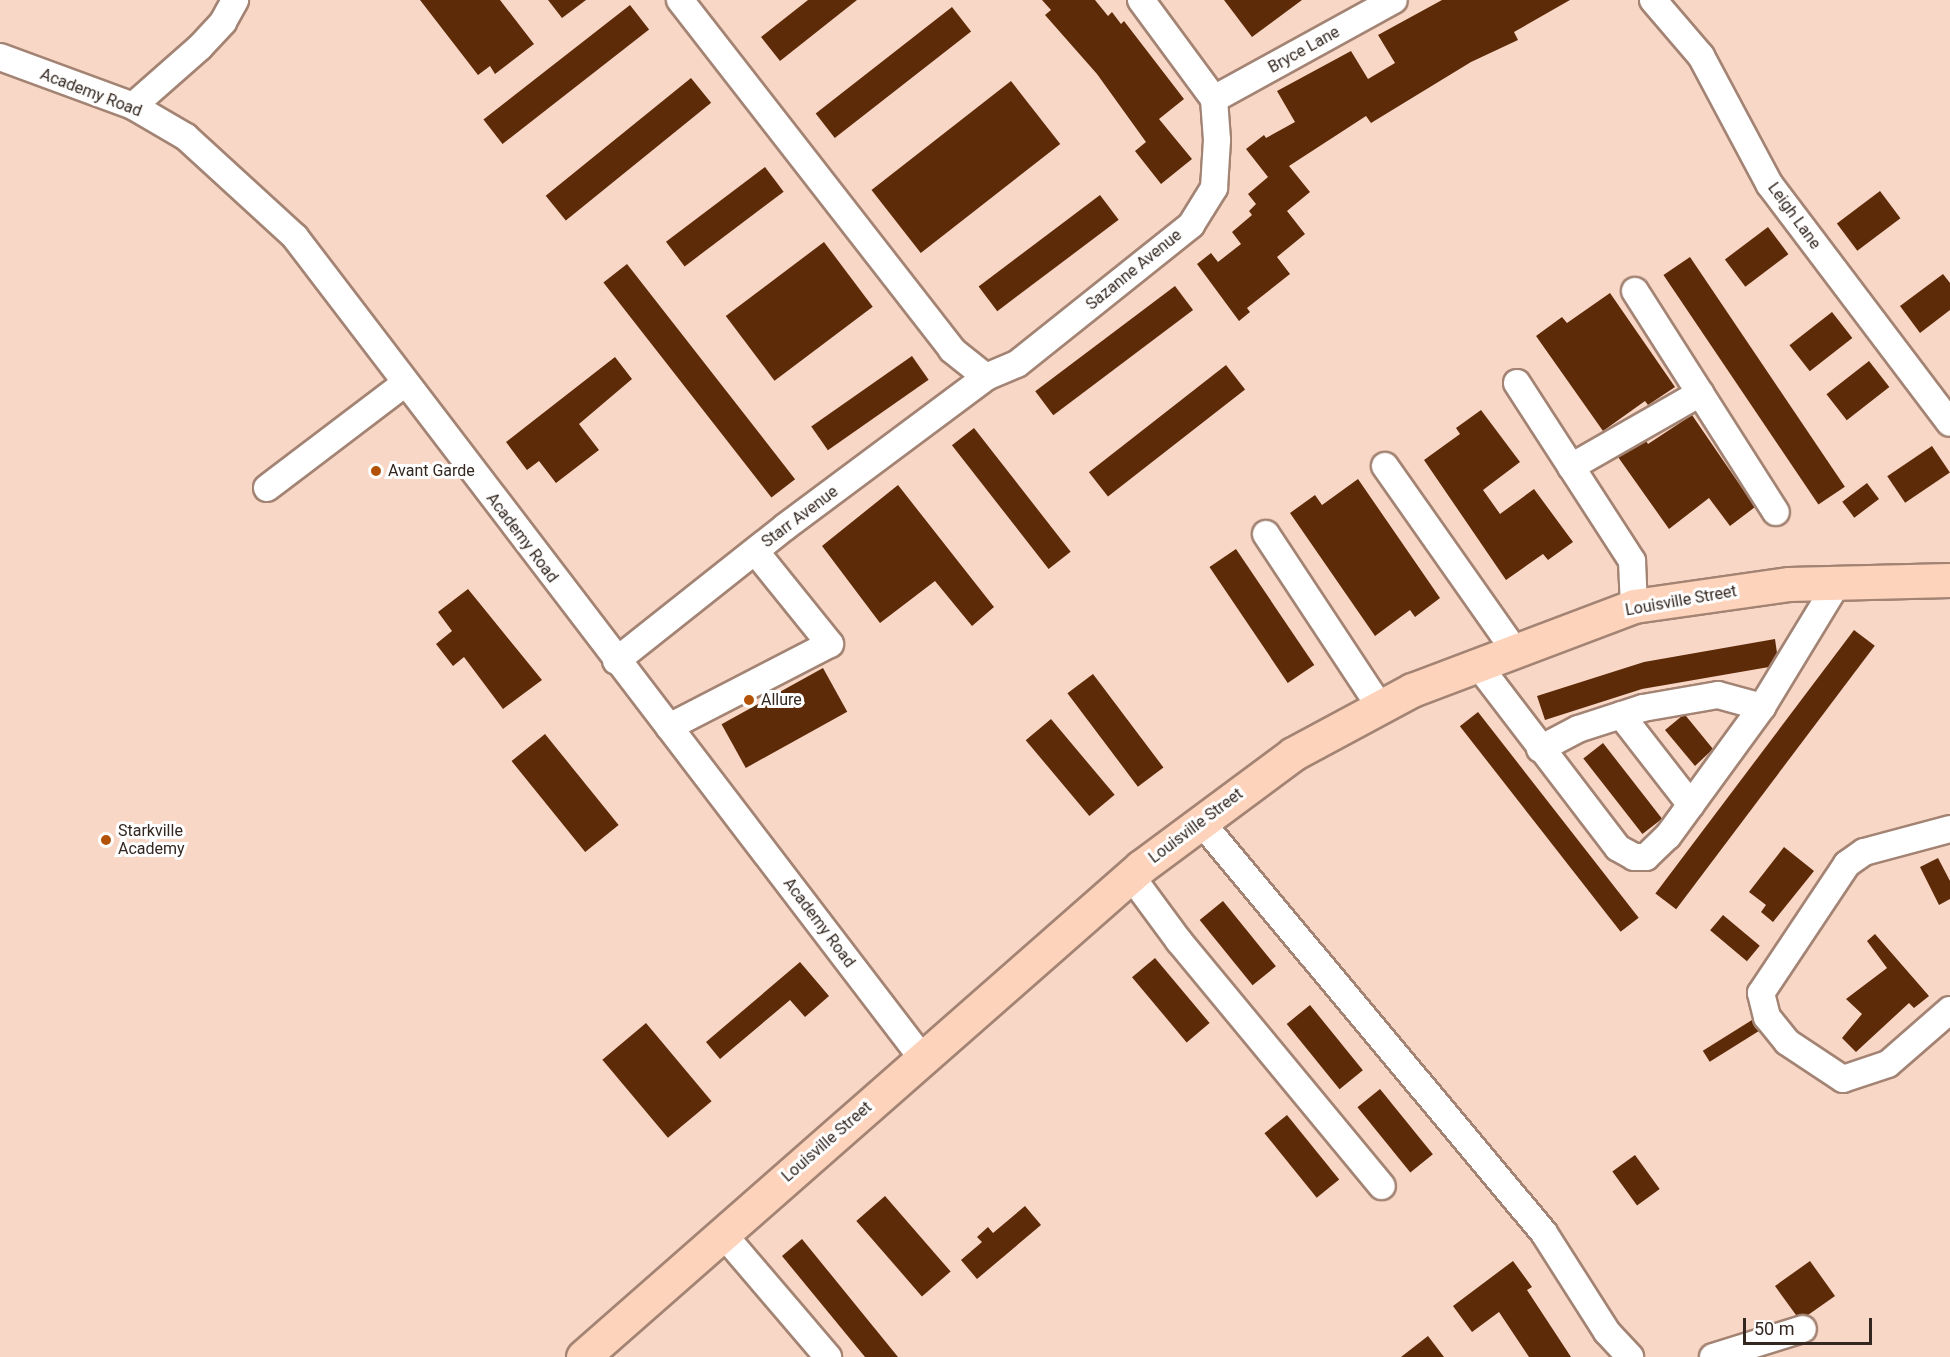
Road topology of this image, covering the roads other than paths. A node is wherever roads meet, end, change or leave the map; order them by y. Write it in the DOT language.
graph roads {
  1 [pos="235,0"];
  2 [pos="680,0"];
  3 [pos="1141,0"];
  4 [pos="1394,0"];
  5 [pos="1653,0"];
  6 [pos="0,57"];
  7 [pos="1214,99"];
  8 [pos="133,106"];
  9 [pos="1635,291"];
  10 [pos="986,377"];
  11 [pos="1517,383"];
  12 [pos="404,384"];
  13 [pos="1700,393"];
  14 [pos="1950,423"];
  15 [pos="1385,466"];
  16 [pos="1571,467"];
  17 [pos="267,488"];
  18 [pos="1776,512"];
  19 [pos="1266,534"];
  20 [pos="755,551"];
  21 [pos="1950,580"];
  22 [pos="1838,582"];
  23 [pos="1634,606"];
  24 [pos="1515,651"];
  25 [pos="616,661"];
  26 [pos="1478,665"];
  27 [pos="1380,707"];
  28 [pos="1762,707"];
  29 [pos="1621,715"];
  30 [pos="669,728"];
  31 [pos="1540,749"];
  32 [pos="1691,805"];
  33 [pos="1201,822"];
  34 [pos="1950,829"];
  35 [pos="1131,876"];
  36 [pos="1950,1010"];
  37 [pos="922,1058"];
  38 [pos="1382,1186"];
  39 [pos="723,1234"];
  40 [pos="1803,1329"];
  41 [pos="583,1357"];
  42 [pos="828,1357"];
  43 [pos="1629,1357"];
  44 [pos="1713,1357"];
  1 -- 8 [label="street"];
  2 -- 10 [label="street"];
  3 -- 7 [label="street"];
  4 -- 7 [label="street, Bryce Lane"];
  5 -- 14 [label="street, Leigh Lane"];
  6 -- 8 [label="street, Academy Road"];
  7 -- 10 [label="street, Sazanne Avenue"];
  8 -- 12 [label="street, Academy Road"];
  9 -- 13 [label="street"];
  10 -- 20 [label="street, Starr Avenue"];
  11 -- 16 [label="street"];
  12 -- 17 [label="street"];
  12 -- 25 [label="street, Academy Road"];
  13 -- 16 [label="street"];
  13 -- 18 [label="street"];
  15 -- 24 [label="street"];
  16 -- 23 [label="street"];
  19 -- 27 [label="street"];
  20 -- 25 [label="street, Starr Avenue"];
  20 -- 30 [label="street"];
  21 -- 22 [label="main road, Louisville Street"];
  22 -- 23 [label="main road, Louisville Street"];
  22 -- 28 [label="street"];
  23 -- 24 [label="main road, Louisville Street"];
  24 -- 26 [label="main road, Louisville Street"];
  25 -- 30 [label="street, Academy Road"];
  26 -- 27 [label="main road, Louisville Street"];
  26 -- 31 [label="street"];
  27 -- 33 [label="main road, Louisville Street"];
  28 -- 29 [label="street"];
  28 -- 32 [label="street"];
  29 -- 31 [label="street"];
  29 -- 32 [label="street"];
  30 -- 37 [label="street, Academy Road"];
  31 -- 32 [label="street"];
  33 -- 35 [label="main road, Louisville Street"];
  33 -- 43 [label="street"];
  34 -- 36 [label="street"];
  35 -- 37 [label="main road, Louisville Street"];
  35 -- 38 [label="street"];
  37 -- 39 [label="main road, Louisville Street"];
  39 -- 41 [label="main road, Louisville Street"];
  39 -- 42 [label="street"];
  40 -- 44 [label="street"];
}
